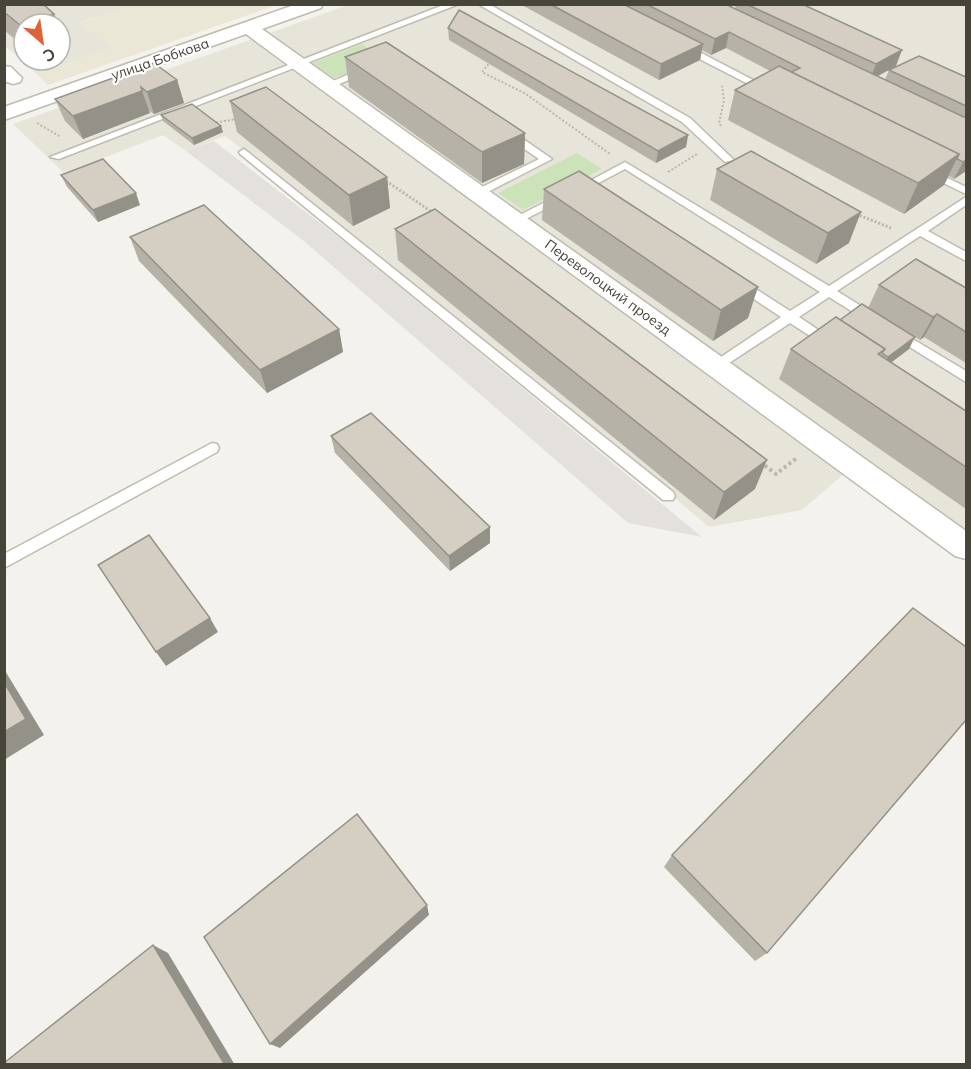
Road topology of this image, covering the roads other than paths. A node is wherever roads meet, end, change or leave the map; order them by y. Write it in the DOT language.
graph roads {
  1 [pos="315,4"];
  2 [pos="455,4"];
  3 [pos="483,4"];
  4 [pos="249,28"];
  5 [pos="363,40"];
  6 [pos="672,42"];
  7 [pos="373,46"];
  8 [pos="299,64"];
  9 [pos="372,68"];
  10 [pos="329,84"];
  11 [pos="777,95"];
  12 [pos="4,114"];
  13 [pos="499,128"];
  14 [pos="244,152"];
  15 [pos="55,157"];
  16 [pos="729,160"];
  17 [pos="924,170"];
  18 [pos="966,191"];
  19 [pos="478,193"];
  20 [pos="966,200"];
  21 [pos="516,220"];
  22 [pos="915,234"];
  23 [pos="966,257"];
  24 [pos="723,273"];
  25 [pos="829,291"];
  26 [pos="790,317"];
  27 [pos="839,350"];
  28 [pos="717,366"];
  29 [pos="966,376"];
  30 [pos="212,447"];
  31 [pos="668,496"];
  32 [pos="966,547"];
  33 [pos="4,562"];
  1 -- 4 [label="street, улица Бобкова"];
  2 -- 5 [label="lane"];
  3 -- 16 [label="lane"];
  4 -- 8 [label="street, Переволоцкий проезд"];
  4 -- 12 [label="street, улица Бобкова"];
  5 -- 7 [label="lane"];
  5 -- 8 [label="lane"];
  6 -- 11 [label="lane"];
  8 -- 10 [label="street, Переволоцкий проезд"];
  8 -- 15 [label="lane"];
  9 -- 10 [label="lane"];
  10 -- 19 [label="street, Переволоцкий проезд"];
  13 -- 19 [label="lane"];
  14 -- 31 [label="lane"];
  17 -- 18 [label="lane"];
  19 -- 21 [label="street, Переволоцкий проезд"];
  20 -- 22 [label="lane"];
  21 -- 25 [label="lane"];
  21 -- 28 [label="street, Переволоцкий проезд"];
  22 -- 23 [label="lane"];
  22 -- 25 [label="lane"];
  24 -- 26 [label="lane"];
  25 -- 26 [label="lane"];
  25 -- 29 [label="lane"];
  26 -- 27 [label="lane"];
  26 -- 28 [label="lane"];
  28 -- 32 [label="street, Переволоцкий проезд"];
  30 -- 33 [label="lane"];
}
